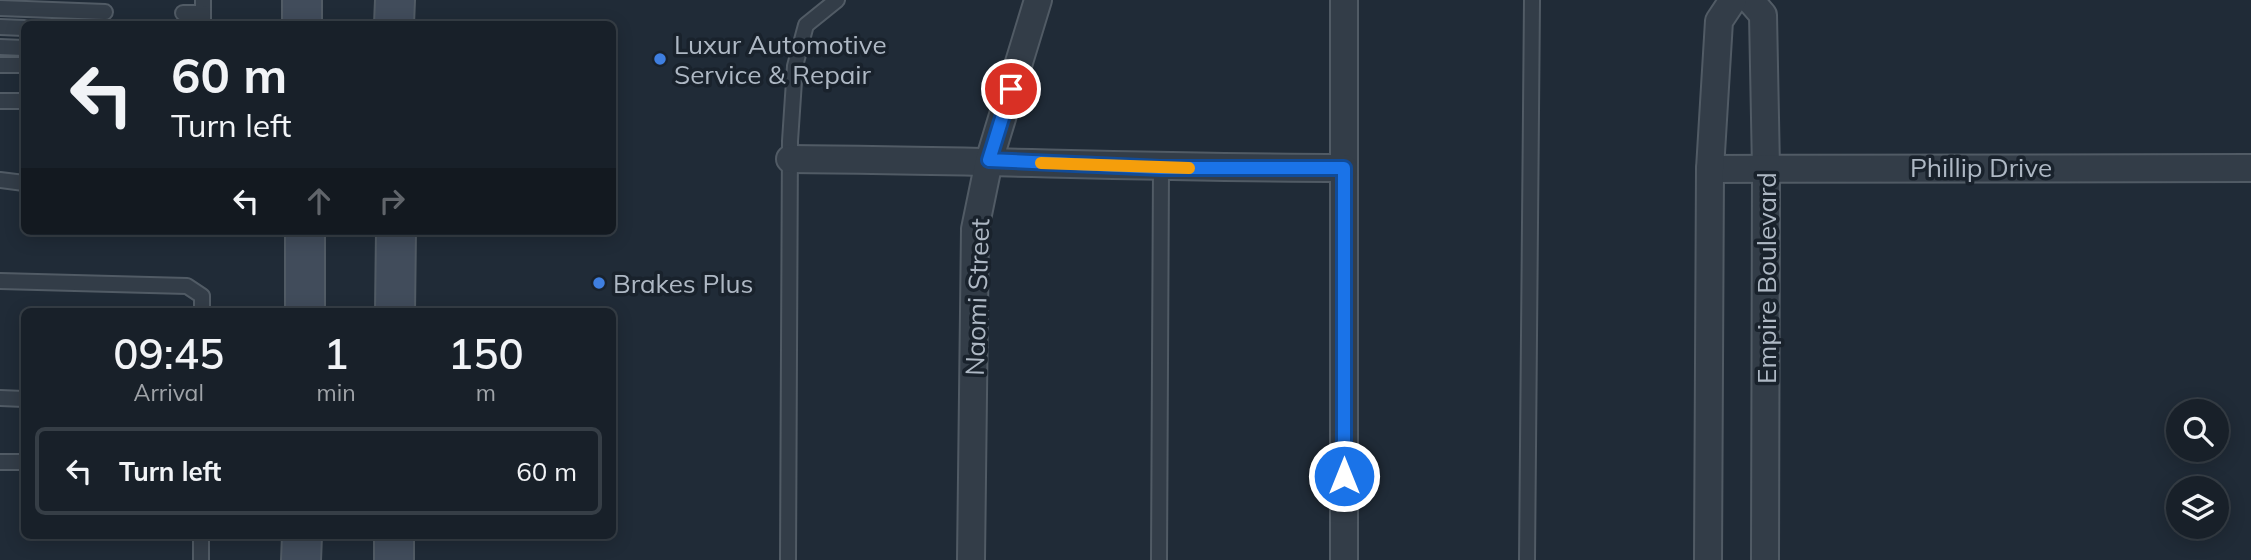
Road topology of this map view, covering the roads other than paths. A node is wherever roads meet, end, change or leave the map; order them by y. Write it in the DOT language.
graph roads {
  1 [pos="47,0"];
  2 [pos="302,0"];
  3 [pos="395,0"];
  4 [pos="837,0"];
  5 [pos="1038,0"];
  6 [pos="1344,0"];
  7 [pos="1532,0"];
  8 [pos="1733,0"];
  9 [pos="1750,0"];
  10 [pos="0,8"];
  11 [pos="25,9"];
  12 [pos="105,12"];
  13 [pos="203,12"];
  14 [pos="183,13"];
  15 [pos="302,21"];
  16 [pos="394,21"];
  17 [pos="0,27"];
  18 [pos="21,28"];
  19 [pos="0,47"];
  20 [pos="21,48"];
  21 [pos="0,65"];
  22 [pos="21,65"];
  23 [pos="0,101"];
  24 [pos="21,101"];
  25 [pos="790,159"];
  26 [pos="989,160"];
  27 [pos="1161,168"];
  28 [pos="1344,168"];
  29 [pos="2251,168"];
  30 [pos="1710,169"];
  31 [pos="1766,169"];
  32 [pos="0,180"];
  33 [pos="21,183"];
  34 [pos="304,235"];
  35 [pos="396,235"];
  36 [pos="0,281"];
  37 [pos="202,308"];
  38 [pos="306,308"];
  39 [pos="395,308"];
  40 [pos="0,398"];
  41 [pos="21,399"];
  42 [pos="0,462"];
  43 [pos="21,462"];
  44 [pos="201,539"];
  45 [pos="302,539"];
  46 [pos="394,539"];
  47 [pos="201,560"];
  48 [pos="301,560"];
  49 [pos="394,560"];
  50 [pos="788,560"];
  51 [pos="971,560"];
  52 [pos="1158,560"];
  53 [pos="1344,560"];
  54 [pos="1527,560"];
  55 [pos="1708,560"];
  56 [pos="1765,560"];
  1 -- 11 [label="lane"];
  2 -- 15 [label="main road"];
  3 -- 16 [label="main road"];
  4 -- 25 [label="lane"];
  5 -- 26 [label="street, Naomi Street"];
  6 -- 28 [label="street"];
  7 -- 54 [label="lane"];
  8 -- 30 [label="street"];
  9 -- 31 [label="street, Empire Boulevard"];
  10 -- 11 [label="lane"];
  11 -- 12 [label="lane"];
  13 -- 14 [label="lane"];
  17 -- 18 [label="lane"];
  19 -- 20 [label="lane"];
  21 -- 22 [label="lane"];
  23 -- 24 [label="lane"];
  25 -- 26 [label="street"];
  25 -- 50 [label="lane"];
  26 -- 27 [label="street"];
  26 -- 51 [label="street, Naomi Street"];
  27 -- 28 [label="street"];
  27 -- 52 [label="lane"];
  28 -- 53 [label="street"];
  29 -- 31 [label="street, Phillip Drive"];
  30 -- 31 [label="street, Phillip Drive"];
  30 -- 55 [label="street"];
  31 -- 56 [label="street, Empire Boulevard"];
  32 -- 33 [label="lane"];
  34 -- 38 [label="main road"];
  35 -- 39 [label="main road"];
  36 -- 37 [label="lane"];
  40 -- 41 [label="lane"];
  42 -- 43 [label="lane"];
  44 -- 47 [label="lane"];
  45 -- 48 [label="main road"];
  46 -- 49 [label="main road"];
}
